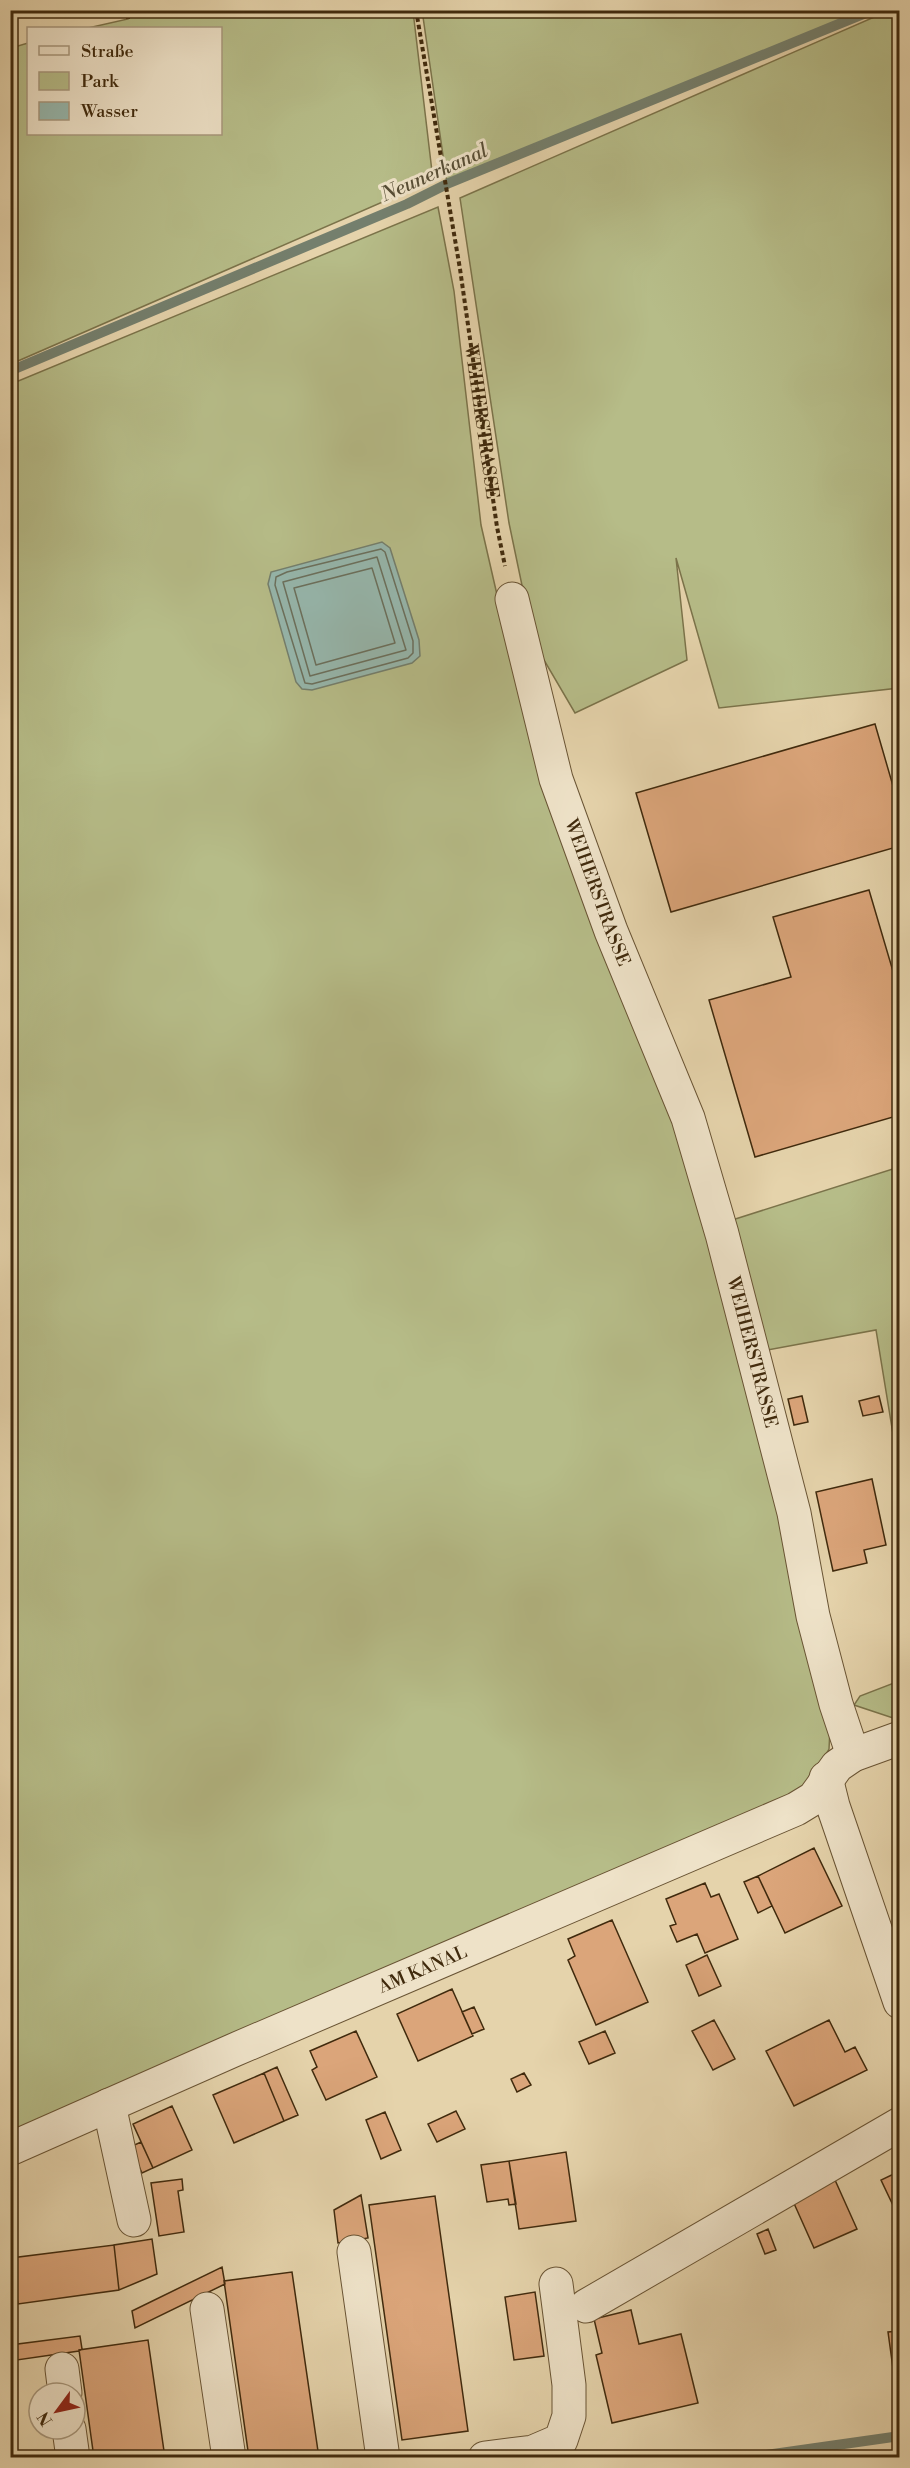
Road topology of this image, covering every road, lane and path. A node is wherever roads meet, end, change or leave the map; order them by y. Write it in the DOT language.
graph roads {
  1 [pos="128,10"];
  2 [pos="416,10"];
  3 [pos="128,19"];
  4 [pos="512,599"];
  5 [pos="900,1738"];
  6 [pos="838,1766"];
  7 [pos="894,1970"];
  8 [pos="900,2002"];
  9 [pos="109,2105"];
  10 [pos="900,2124"];
  11 [pos="10,2149"];
  12 [pos="134,2220"];
  13 [pos="354,2252"];
  14 [pos="556,2284"];
  15 [pos="586,2306"];
  16 [pos="207,2309"];
  17 [pos="71,2441"];
  18 [pos="73,2457"];
  19 [pos="229,2457"];
  20 [pos="383,2457"];
  21 [pos="485,2457"];
  1 -- 3 [label="path"];
  2 -- 4 [label="path, WEIHERSTRASSE"];
  4 -- 6 [label="street, WEIHERSTRASSE"];
  5 -- 6 [label="street"];
  6 -- 7 [label="street"];
  6 -- 9 [label="street, AM KANAL"];
  7 -- 8 [label="street"];
  9 -- 11 [label="street, AM KANAL"];
  9 -- 12 [label="street"];
  10 -- 15 [label="street"];
  13 -- 20 [label="street"];
  14 -- 21 [label="street"];
  16 -- 19 [label="street"];
  17 -- 18 [label="street"];
}
